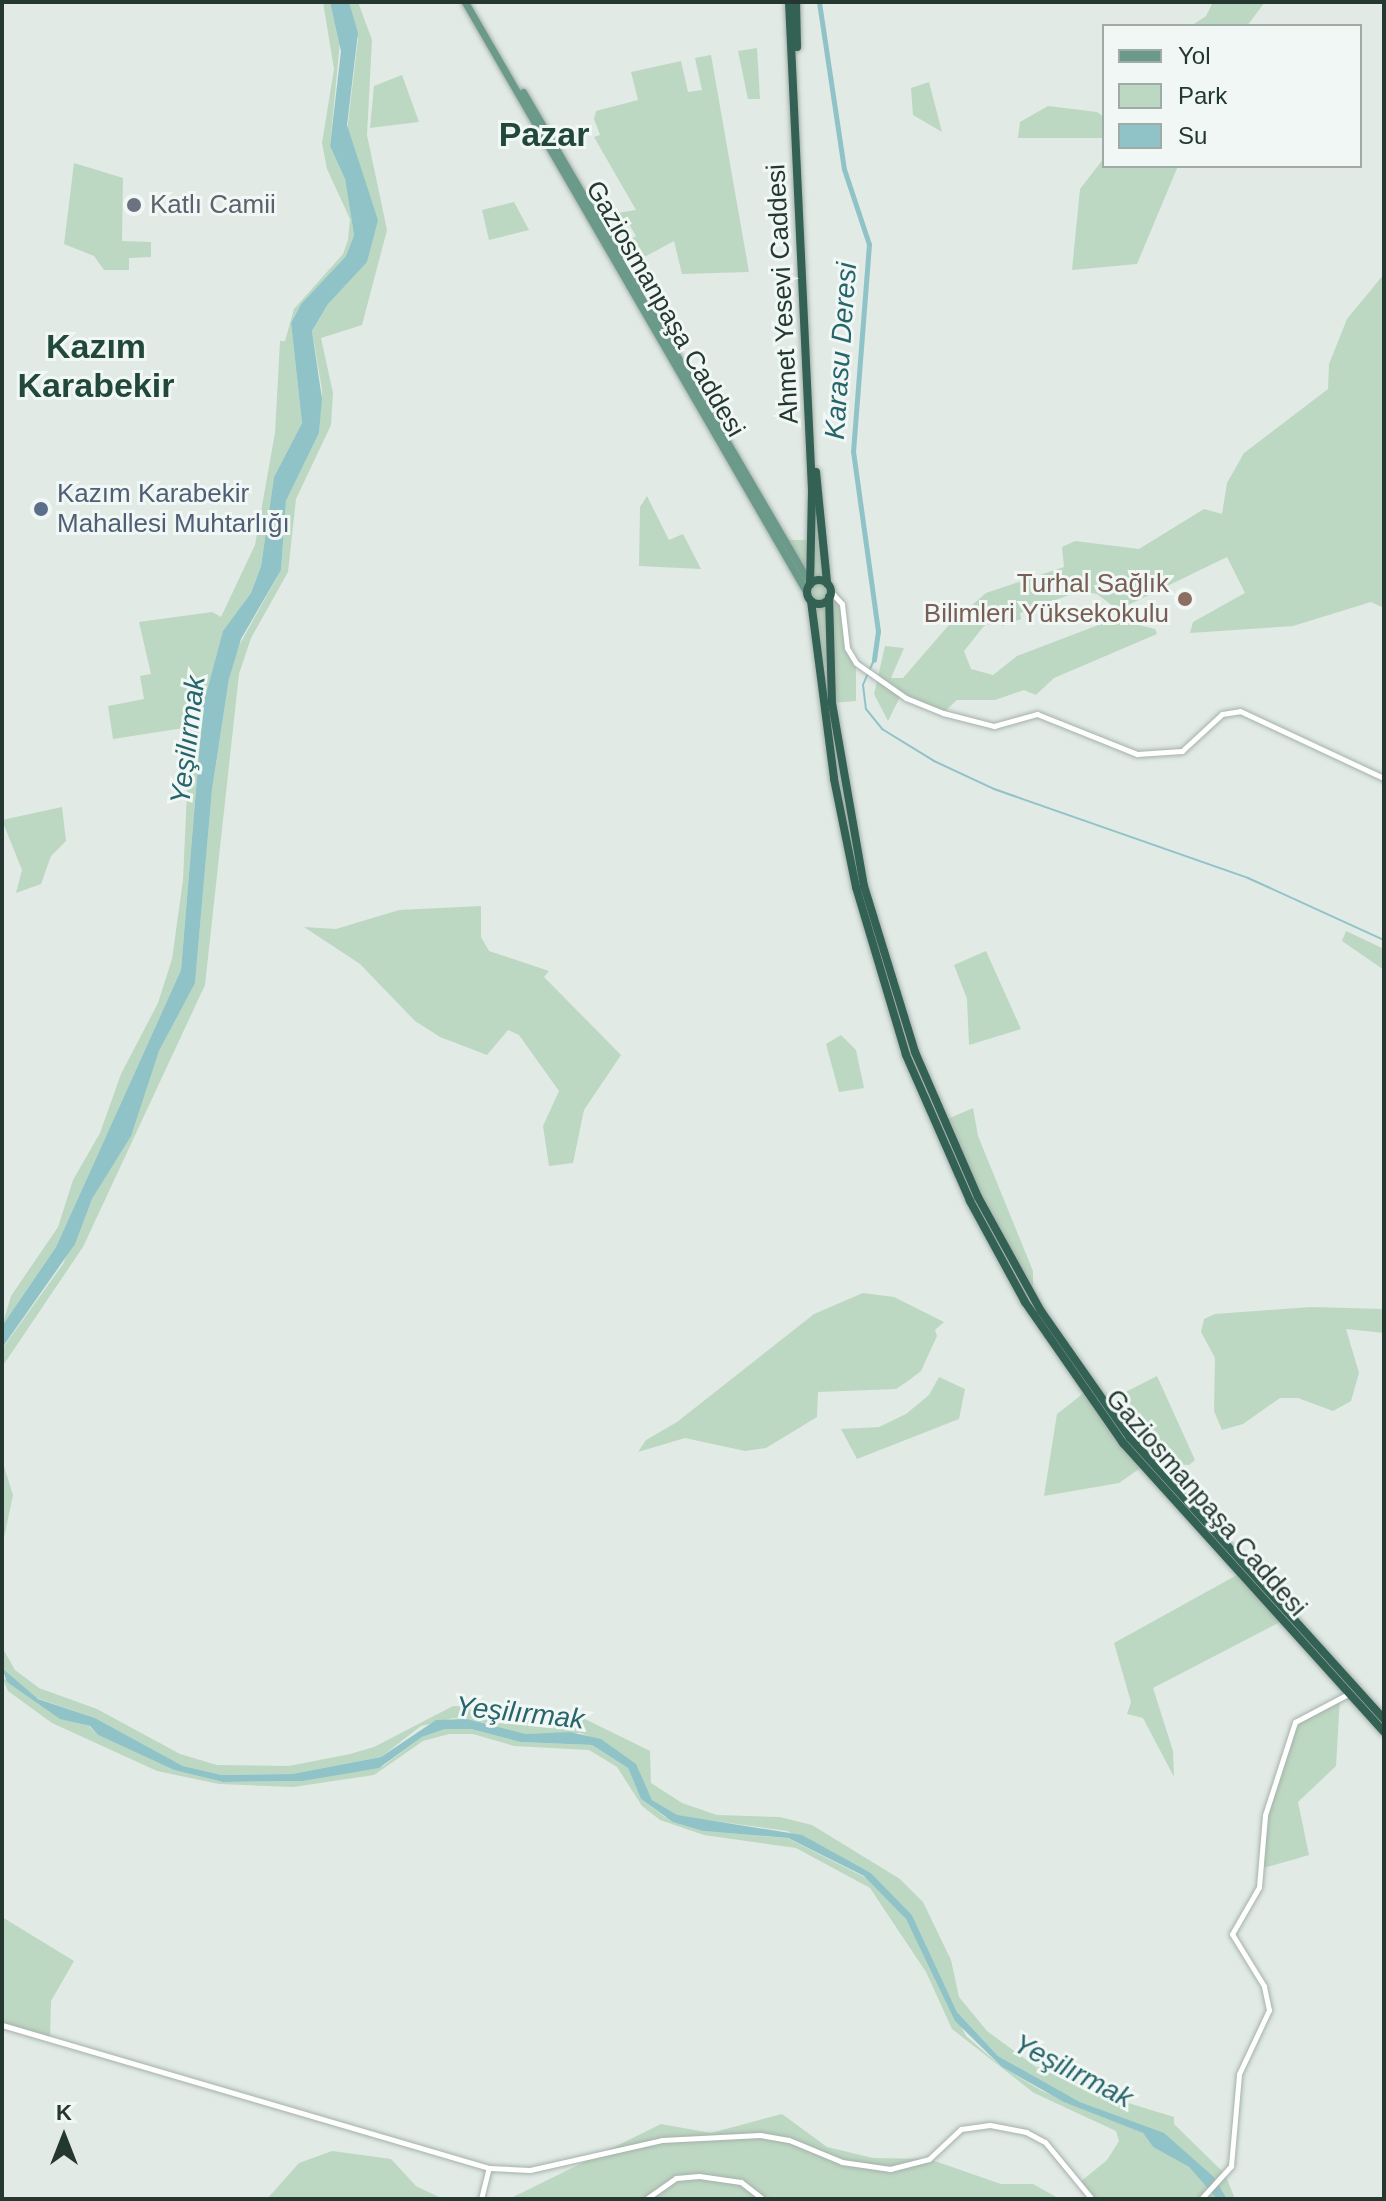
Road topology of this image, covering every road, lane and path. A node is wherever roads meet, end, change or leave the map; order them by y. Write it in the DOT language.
graph roads {
  1 [pos="468,2"];
  2 [pos="789,2"];
  3 [pos="796,2"];
  4 [pos="829,591"];
  5 [pos="810,592"];
  6 [pos="1384,778"];
  7 [pos="1348,1694"];
  8 [pos="1384,1719"];
  9 [pos="1384,1732"];
  10 [pos="2,2025"];
  11 [pos="489,2168"];
  12 [pos="481,2199"];
  13 [pos="646,2199"];
  14 [pos="763,2199"];
  15 [pos="1092,2199"];
  16 [pos="1201,2199"];
  1 -- 5 [label="main road, Gaziosmanpaşa Caddesi"];
  2 -- 5 [label="highway, Ahmet Yesevi Caddesi"];
  3 -- 4 [label="highway, Ahmet Yesevi Caddesi"];
  4 -- 5 [label="highway"];
  4 -- 5 [label="highway"];
  4 -- 6 [label="street"];
  4 -- 8 [label="highway, Gaziosmanpaşa Caddesi"];
  5 -- 7 [label="highway, Gaziosmanpaşa Caddesi"];
  7 -- 9 [label="highway, Gaziosmanpaşa Caddesi"];
  7 -- 16 [label="street"];
  10 -- 11 [label="street"];
  11 -- 12 [label="street"];
  11 -- 15 [label="street"];
  13 -- 14 [label="street"];
}
